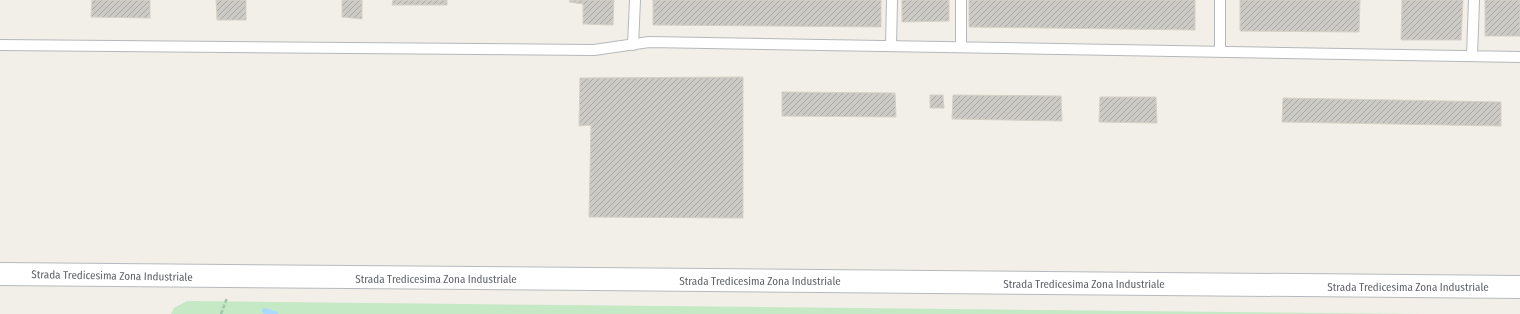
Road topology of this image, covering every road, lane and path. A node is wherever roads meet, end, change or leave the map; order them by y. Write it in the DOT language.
graph roads {
  1 [pos="634,0"];
  2 [pos="892,0"];
  3 [pos="961,0"];
  4 [pos="1220,0"];
  5 [pos="1474,0"];
  6 [pos="0,45"];
  7 [pos="633,45"];
  8 [pos="891,46"];
  9 [pos="961,47"];
  10 [pos="1220,52"];
  11 [pos="1472,56"];
  12 [pos="1520,56"];
  13 [pos="0,274"];
  14 [pos="1520,287"];
  1 -- 7 [label="lane"];
  2 -- 8 [label="lane"];
  3 -- 9 [label="lane"];
  4 -- 10 [label="lane"];
  5 -- 11 [label="lane"];
  6 -- 7 [label="lane"];
  7 -- 8 [label="lane"];
  8 -- 9 [label="lane"];
  9 -- 10 [label="lane"];
  10 -- 11 [label="lane"];
  11 -- 12 [label="lane"];
  13 -- 14 [label="street, Strada Tredicesima Zona Industriale"];
}
